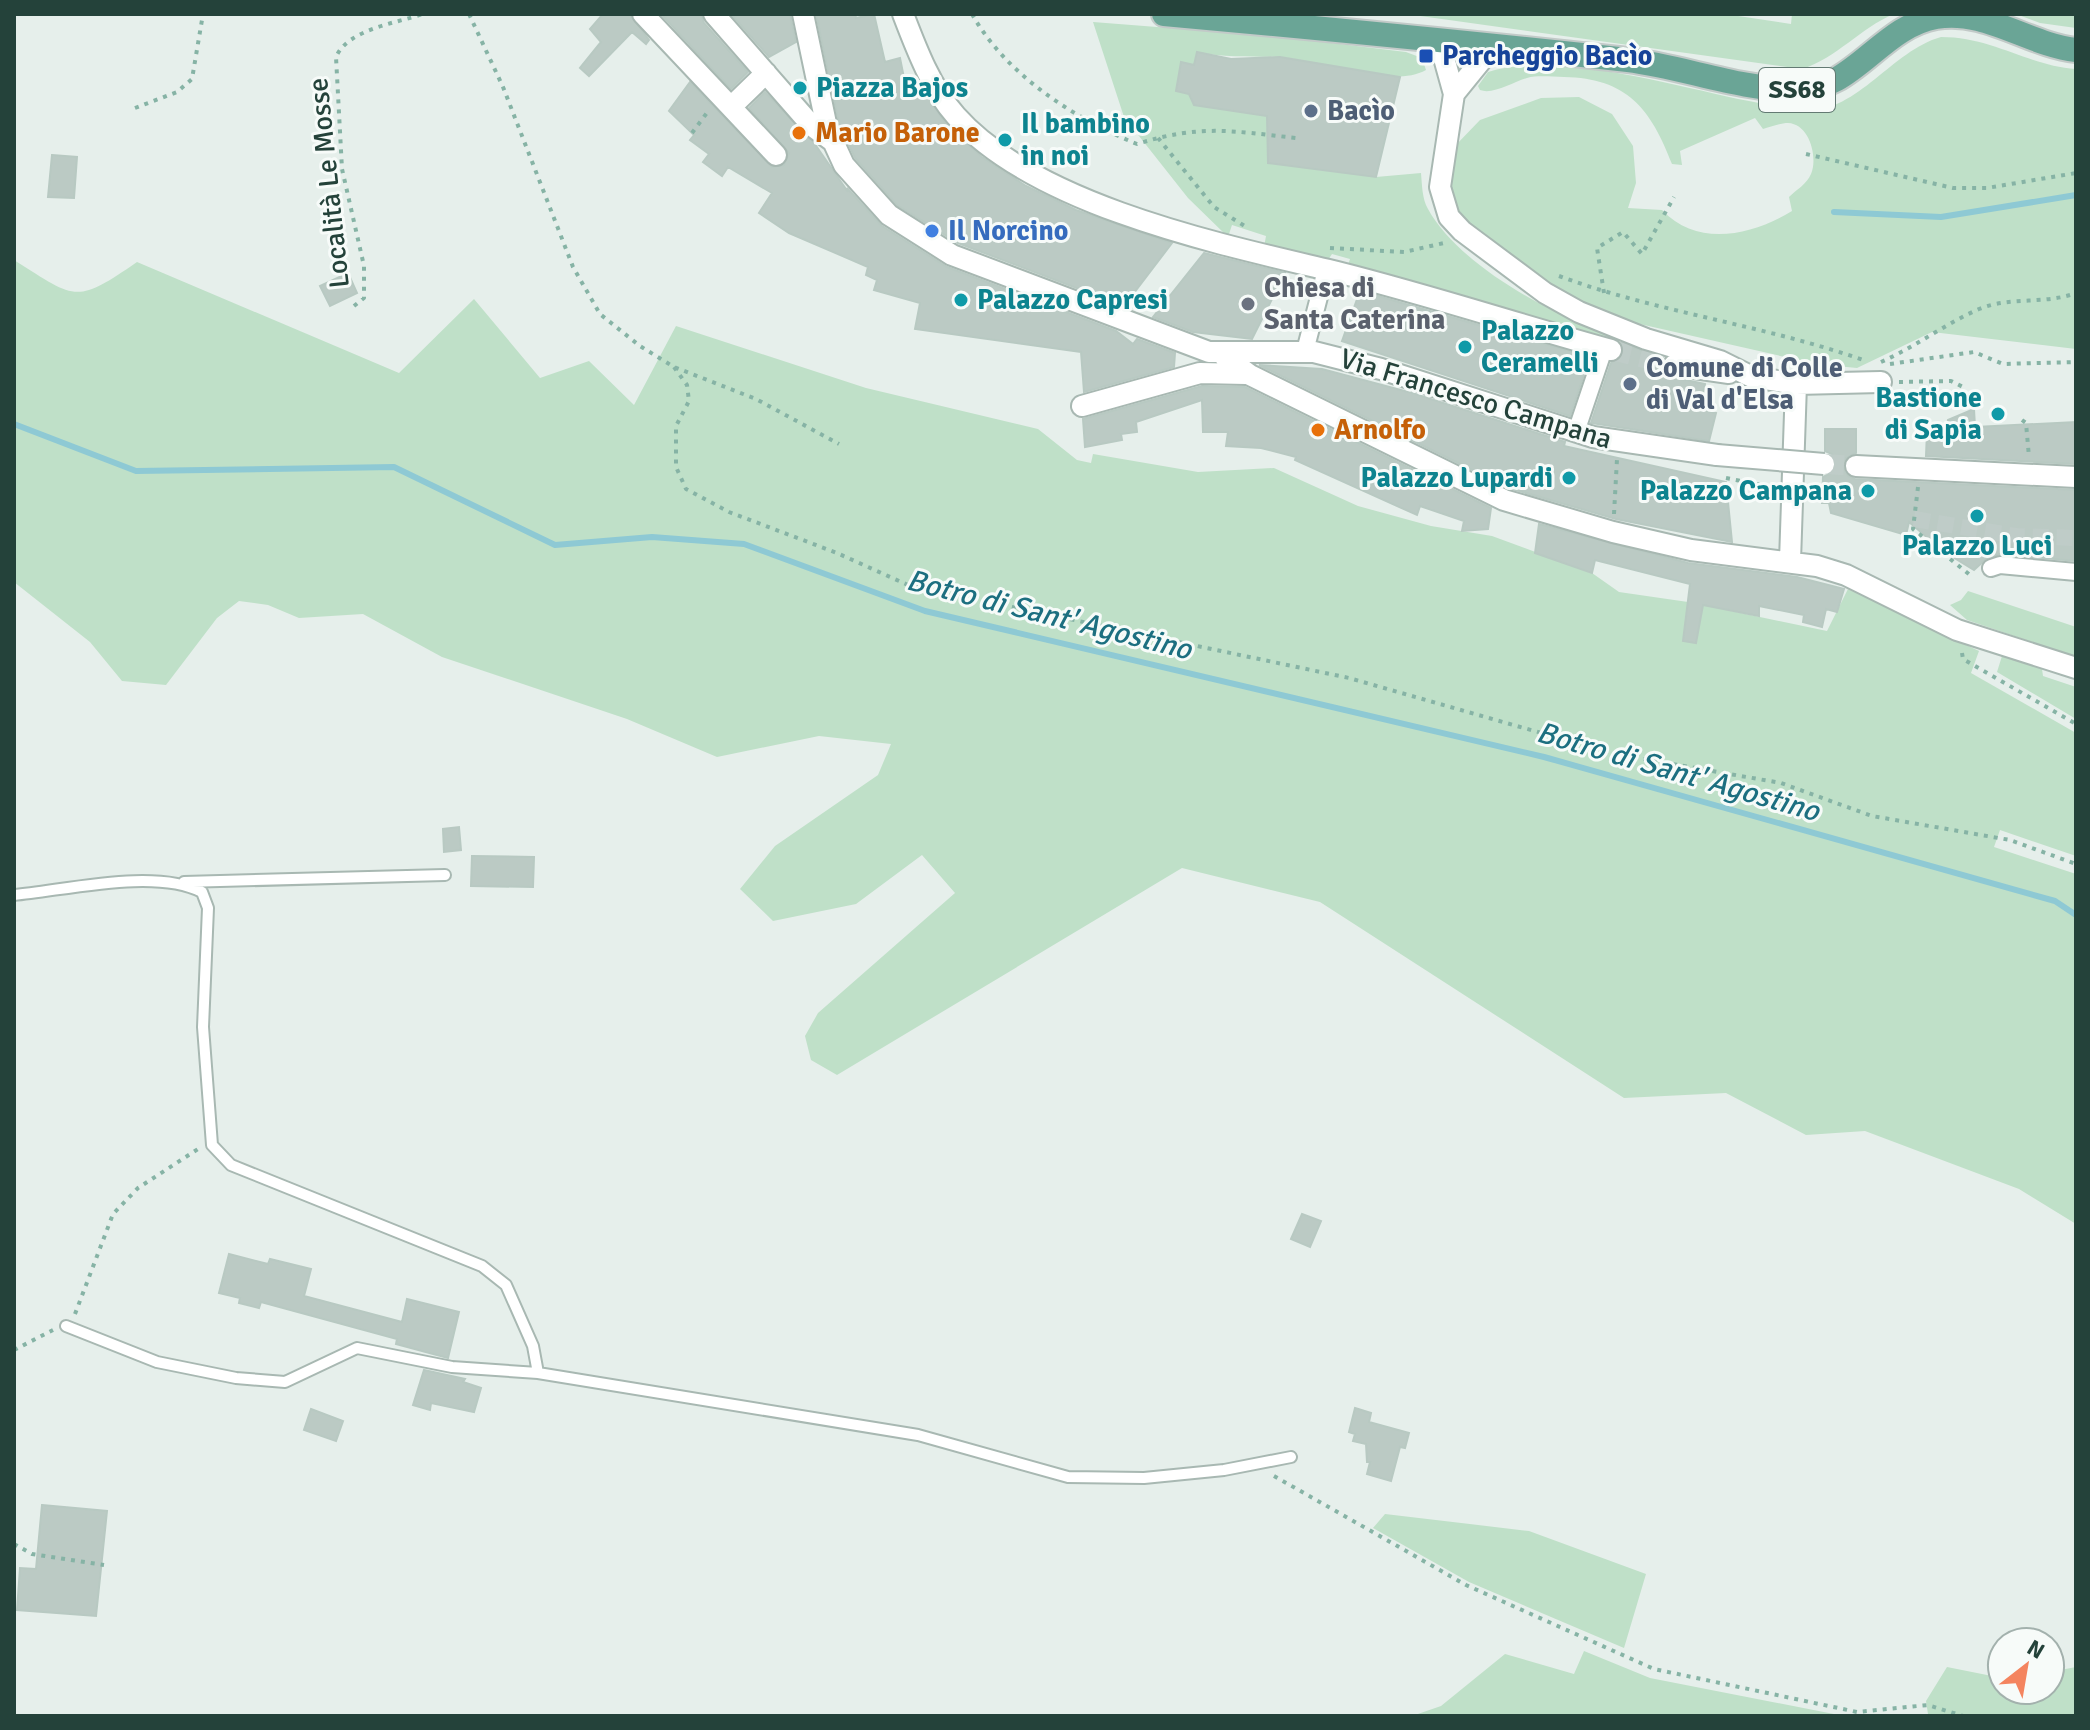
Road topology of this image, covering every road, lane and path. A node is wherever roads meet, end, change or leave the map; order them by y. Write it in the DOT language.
graph roads {
  1 [pos="203,14"];
  2 [pos="423,14"];
  3 [pos="469,14"];
  4 [pos="643,14"];
  5 [pos="714,14"];
  6 [pos="803,14"];
  7 [pos="903,14"];
  8 [pos="972,14"];
  9 [pos="1164,14"];
  10 [pos="1439,40"];
  11 [pos="1493,46"];
  12 [pos="2076,50"];
  13 [pos="766,73"];
  14 [pos="1454,94"];
  15 [pos="726,101"];
  16 [pos="135,108"];
  17 [pos="692,133"];
  18 [pos="1158,138"];
  19 [pos="1296,138"];
  20 [pos="831,140"];
  21 [pos="1806,154"];
  22 [pos="776,155"];
  23 [pos="2076,173"];
  24 [pos="1674,197"];
  25 [pos="1462,231"];
  26 [pos="1259,232"];
  27 [pos="1321,247"];
  28 [pos="1326,270"];
  29 [pos="1547,271"];
  30 [pos="1604,293"];
  31 [pos="2076,293"];
  32 [pos="354,306"];
  33 [pos="1608,350"];
  34 [pos="1305,351"];
  35 [pos="1223,355"];
  36 [pos="2076,362"];
  37 [pos="1674,365"];
  38 [pos="674,367"];
  39 [pos="1878,373"];
  40 [pos="1250,375"];
  41 [pos="1752,377"];
  42 [pos="1796,384"];
  43 [pos="1963,387"];
  44 [pos="1082,406"];
  45 [pos="2022,420"];
  46 [pos="1576,432"];
  47 [pos="1618,443"];
  48 [pos="839,444"];
  49 [pos="1714,455"];
  50 [pos="1824,464"];
  51 [pos="1856,466"];
  52 [pos="1920,467"];
  53 [pos="2031,475"];
  54 [pos="2076,477"];
  55 [pos="1775,488"];
  56 [pos="1613,532"];
  57 [pos="1790,561"];
  58 [pos="1991,568"];
  59 [pos="2076,572"];
  60 [pos="1965,653"];
  61 [pos="2076,668"];
  62 [pos="2076,724"];
  63 [pos="2076,864"];
  64 [pos="445,875"];
  65 [pos="182,882"];
  66 [pos="14,895"];
  67 [pos="212,1145"];
  68 [pos="66,1326"];
  69 [pos="14,1350"];
  70 [pos="538,1373"];
  71 [pos="1291,1457"];
  72 [pos="1254,1465"];
  73 [pos="14,1544"];
  74 [pos="104,1565"];
  75 [pos="1963,1716"];
  1 -- 16 [label="path"];
  2 -- 32 [label="path, Località Le Mosse"];
  3 -- 38 [label="path"];
  4 -- 15 [label="street"];
  5 -- 13 [label="street"];
  6 -- 20 [label="street"];
  7 -- 28 [label="street"];
  8 -- 18 [label="path"];
  9 -- 10 [label="main road, SS68"];
  10 -- 11 [label="main road, SS68"];
  10 -- 14 [label="street"];
  11 -- 12 [label="main road, SS68"];
  11 -- 14 [label="street"];
  13 -- 15 [label="street"];
  13 -- 20 [label="street"];
  14 -- 25 [label="street"];
  15 -- 17 [label="path"];
  15 -- 22 [label="street"];
  18 -- 19 [label="path"];
  18 -- 26 [label="path"];
  20 -- 35 [label="street"];
  21 -- 23 [label="path"];
  24 -- 30 [label="path"];
  25 -- 27 [label="path"];
  25 -- 41 [label="street"];
  28 -- 33 [label="street"];
  28 -- 34 [label="street"];
  29 -- 30 [label="path"];
  30 -- 39 [label="path"];
  31 -- 39 [label="path"];
  33 -- 46 [label="street"];
  34 -- 35 [label="street, Via Francesco Campana"];
  34 -- 46 [label="street, Via Francesco Campana"];
  35 -- 40 [label="street"];
  36 -- 39 [label="path"];
  37 -- 41 [label="street"];
  38 -- 48 [label="path"];
  38 -- 63 [label="path"];
  39 -- 42 [label="street"];
  39 -- 43 [label="path"];
  40 -- 44 [label="street"];
  40 -- 56 [label="street"];
  41 -- 42 [label="street"];
  42 -- 57 [label="street"];
  45 -- 53 [label="path"];
  46 -- 47 [label="street, Via Francesco Campana"];
  47 -- 49 [label="street, Via Francesco Campana"];
  47 -- 56 [label="path"];
  49 -- 50 [label="street, Via Francesco Campana, bridge"];
  49 -- 55 [label="path"];
  51 -- 52 [label="street"];
  52 -- 53 [label="street"];
  52 -- 58 [label="path"];
  53 -- 54 [label="street"];
  56 -- 57 [label="street"];
  57 -- 61 [label="street"];
  58 -- 59 [label="street"];
  60 -- 62 [label="path"];
  64 -- 65 [label="lane"];
  65 -- 66 [label="lane"];
  65 -- 67 [label="lane"];
  67 -- 68 [label="path"];
  67 -- 70 [label="lane"];
  68 -- 69 [label="path"];
  68 -- 70 [label="lane"];
  70 -- 72 [label="lane"];
  71 -- 72 [label="lane"];
  72 -- 75 [label="path"];
  73 -- 74 [label="path"];
}
